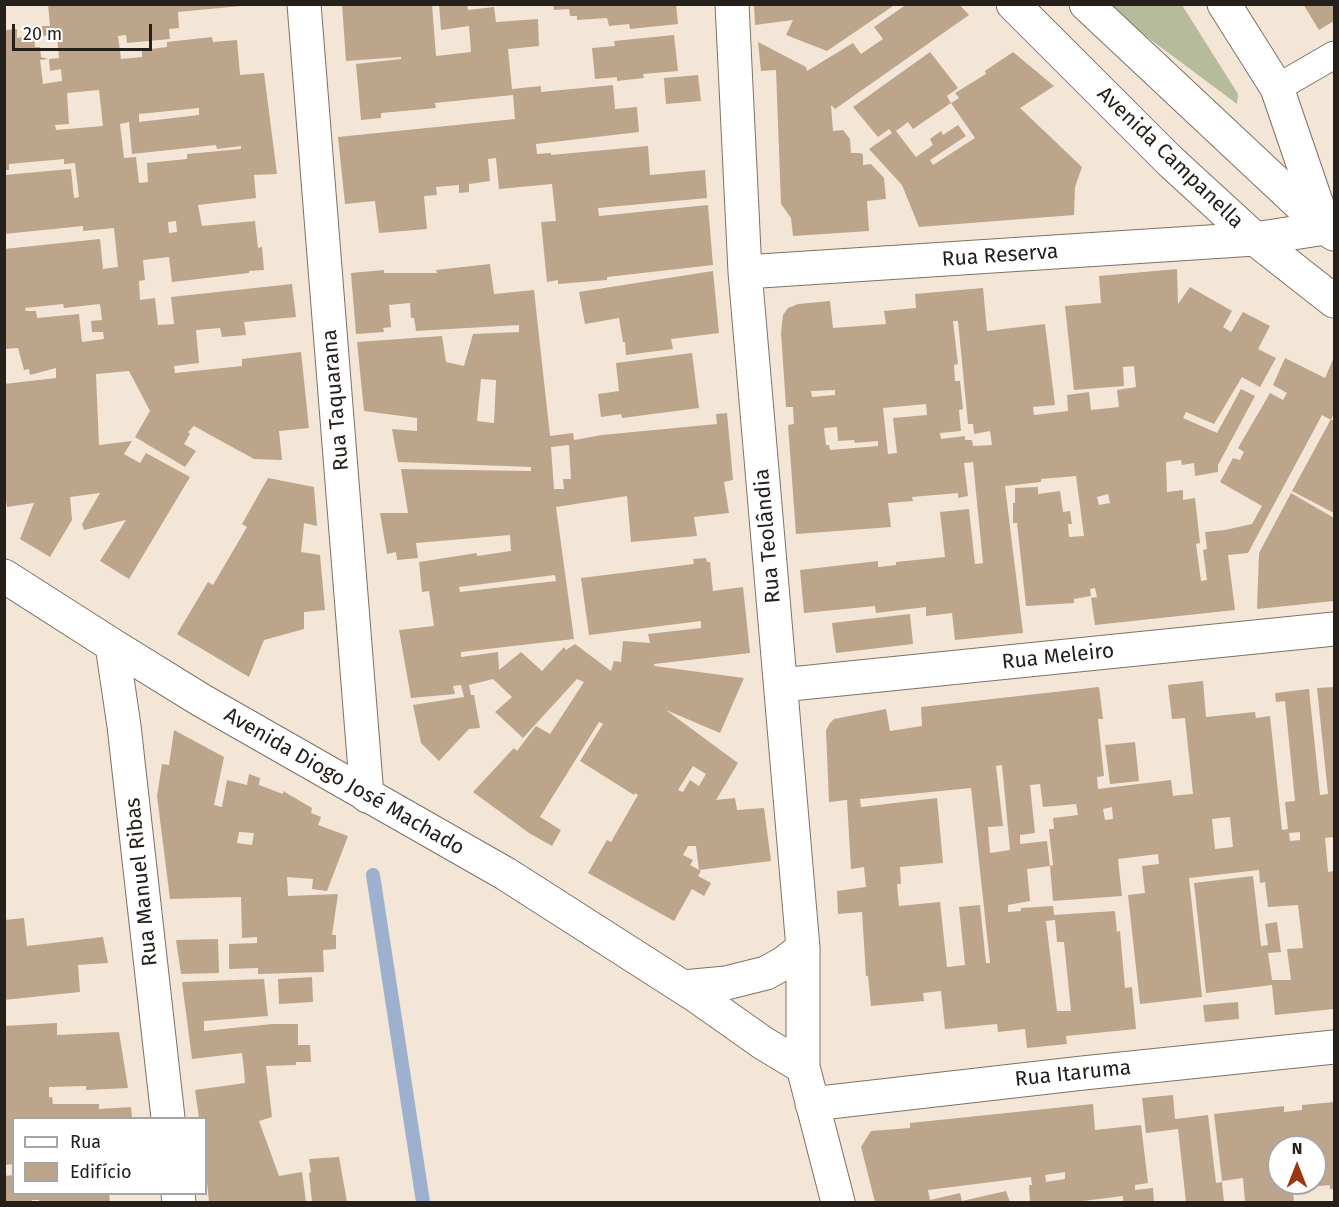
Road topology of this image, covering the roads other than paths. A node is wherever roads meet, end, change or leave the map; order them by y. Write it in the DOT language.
graph roads {
  1 [pos="304,4"];
  2 [pos="732,4"];
  3 [pos="1013,4"];
  4 [pos="1086,4"];
  5 [pos="1224,4"];
  6 [pos="1335,55"];
  7 [pos="1277,88"];
  8 [pos="1330,231"];
  9 [pos="1255,239"];
  10 [pos="745,272"];
  11 [pos="1335,301"];
  12 [pos="4,576"];
  13 [pos="1335,629"];
  14 [pos="112,645"];
  15 [pos="781,685"];
  16 [pos="367,796"];
  17 [pos="803,948"];
  18 [pos="683,987"];
  19 [pos="1335,1047"];
  20 [pos="803,1067"];
  21 [pos="812,1104"];
  22 [pos="168,1117"];
  23 [pos="838,1203"];
  1 -- 16 [label="street, Rua Taquarana"];
  2 -- 10 [label="street, Rua Teolândia"];
  3 -- 9 [label="street, Avenida Campanella"];
  4 -- 8 [label="street"];
  5 -- 7 [label="street"];
  6 -- 7 [label="lane"];
  7 -- 8 [label="street"];
  8 -- 9 [label="street, Rua Reserva"];
  9 -- 10 [label="street, Rua Reserva"];
  9 -- 11 [label="street, Avenida Campanella"];
  10 -- 15 [label="street, Rua Teolândia"];
  12 -- 14 [label="street, Avenida Diogo José Machado"];
  13 -- 15 [label="street, Rua Meleiro"];
  14 -- 16 [label="street, Avenida Diogo José Machado"];
  14 -- 22 [label="street, Rua Manuel Ribas"];
  15 -- 17 [label="street, Rua Teolândia"];
  16 -- 18 [label="street, Avenida Diogo José Machado"];
  17 -- 18 [label="street"];
  17 -- 20 [label="street, Rua Teolândia"];
  18 -- 20 [label="street, Avenida Diogo José Machado"];
  19 -- 21 [label="street, Rua Itaruma"];
  20 -- 21 [label="street"];
  21 -- 23 [label="street"];
}
